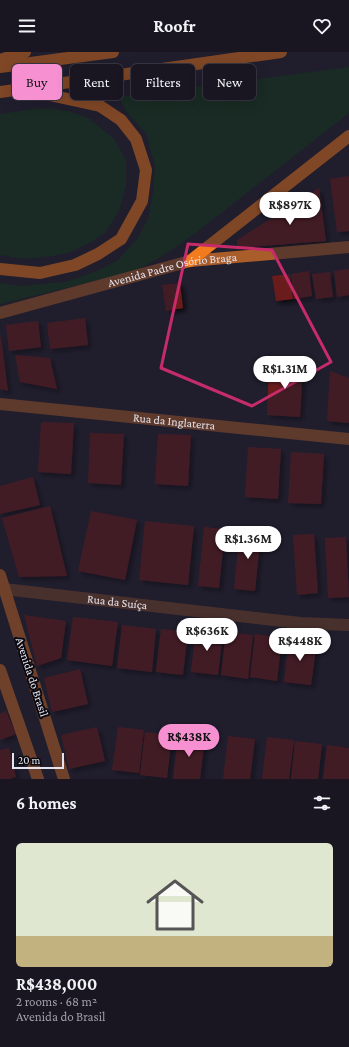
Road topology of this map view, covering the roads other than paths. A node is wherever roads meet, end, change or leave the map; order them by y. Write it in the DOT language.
graph roads {
  1 [pos="25,52"];
  2 [pos="107,52"];
  3 [pos="113,52"];
  4 [pos="281,52"];
  5 [pos="95,55"];
  6 [pos="0,60"];
  7 [pos="0,67"];
  8 [pos="62,83"];
  9 [pos="12,90"];
  10 [pos="0,92"];
  11 [pos="62,98"];
  12 [pos="349,136"];
  13 [pos="349,247"];
  14 [pos="190,261"];
  15 [pos="0,269"];
  16 [pos="0,313"];
  17 [pos="0,404"];
  18 [pos="349,439"];
  19 [pos="0,575"];
  20 [pos="4,590"];
  21 [pos="349,625"];
  22 [pos="0,670"];
  23 [pos="38,779"];
  24 [pos="64,779"];
  1 -- 6 [label="highway"];
  2 -- 5 [label="highway"];
  3 -- 5 [label="highway"];
  4 -- 8 [label="highway"];
  5 -- 7 [label="highway"];
  9 -- 10 [label="highway"];
  11 -- 15 [label="highway"];
  12 -- 14 [label="highway"];
  13 -- 14 [label="street, Avenida Padre Osório Braga"];
  14 -- 16 [label="street, Avenida Padre Osório Braga"];
  17 -- 18 [label="street, Rua da Inglaterra"];
  19 -- 20 [label="main road, Avenida do Brasil"];
  20 -- 21 [label="street, Rua da Suíça"];
  20 -- 24 [label="main road, Avenida do Brasil"];
  22 -- 23 [label="main road"];
}
